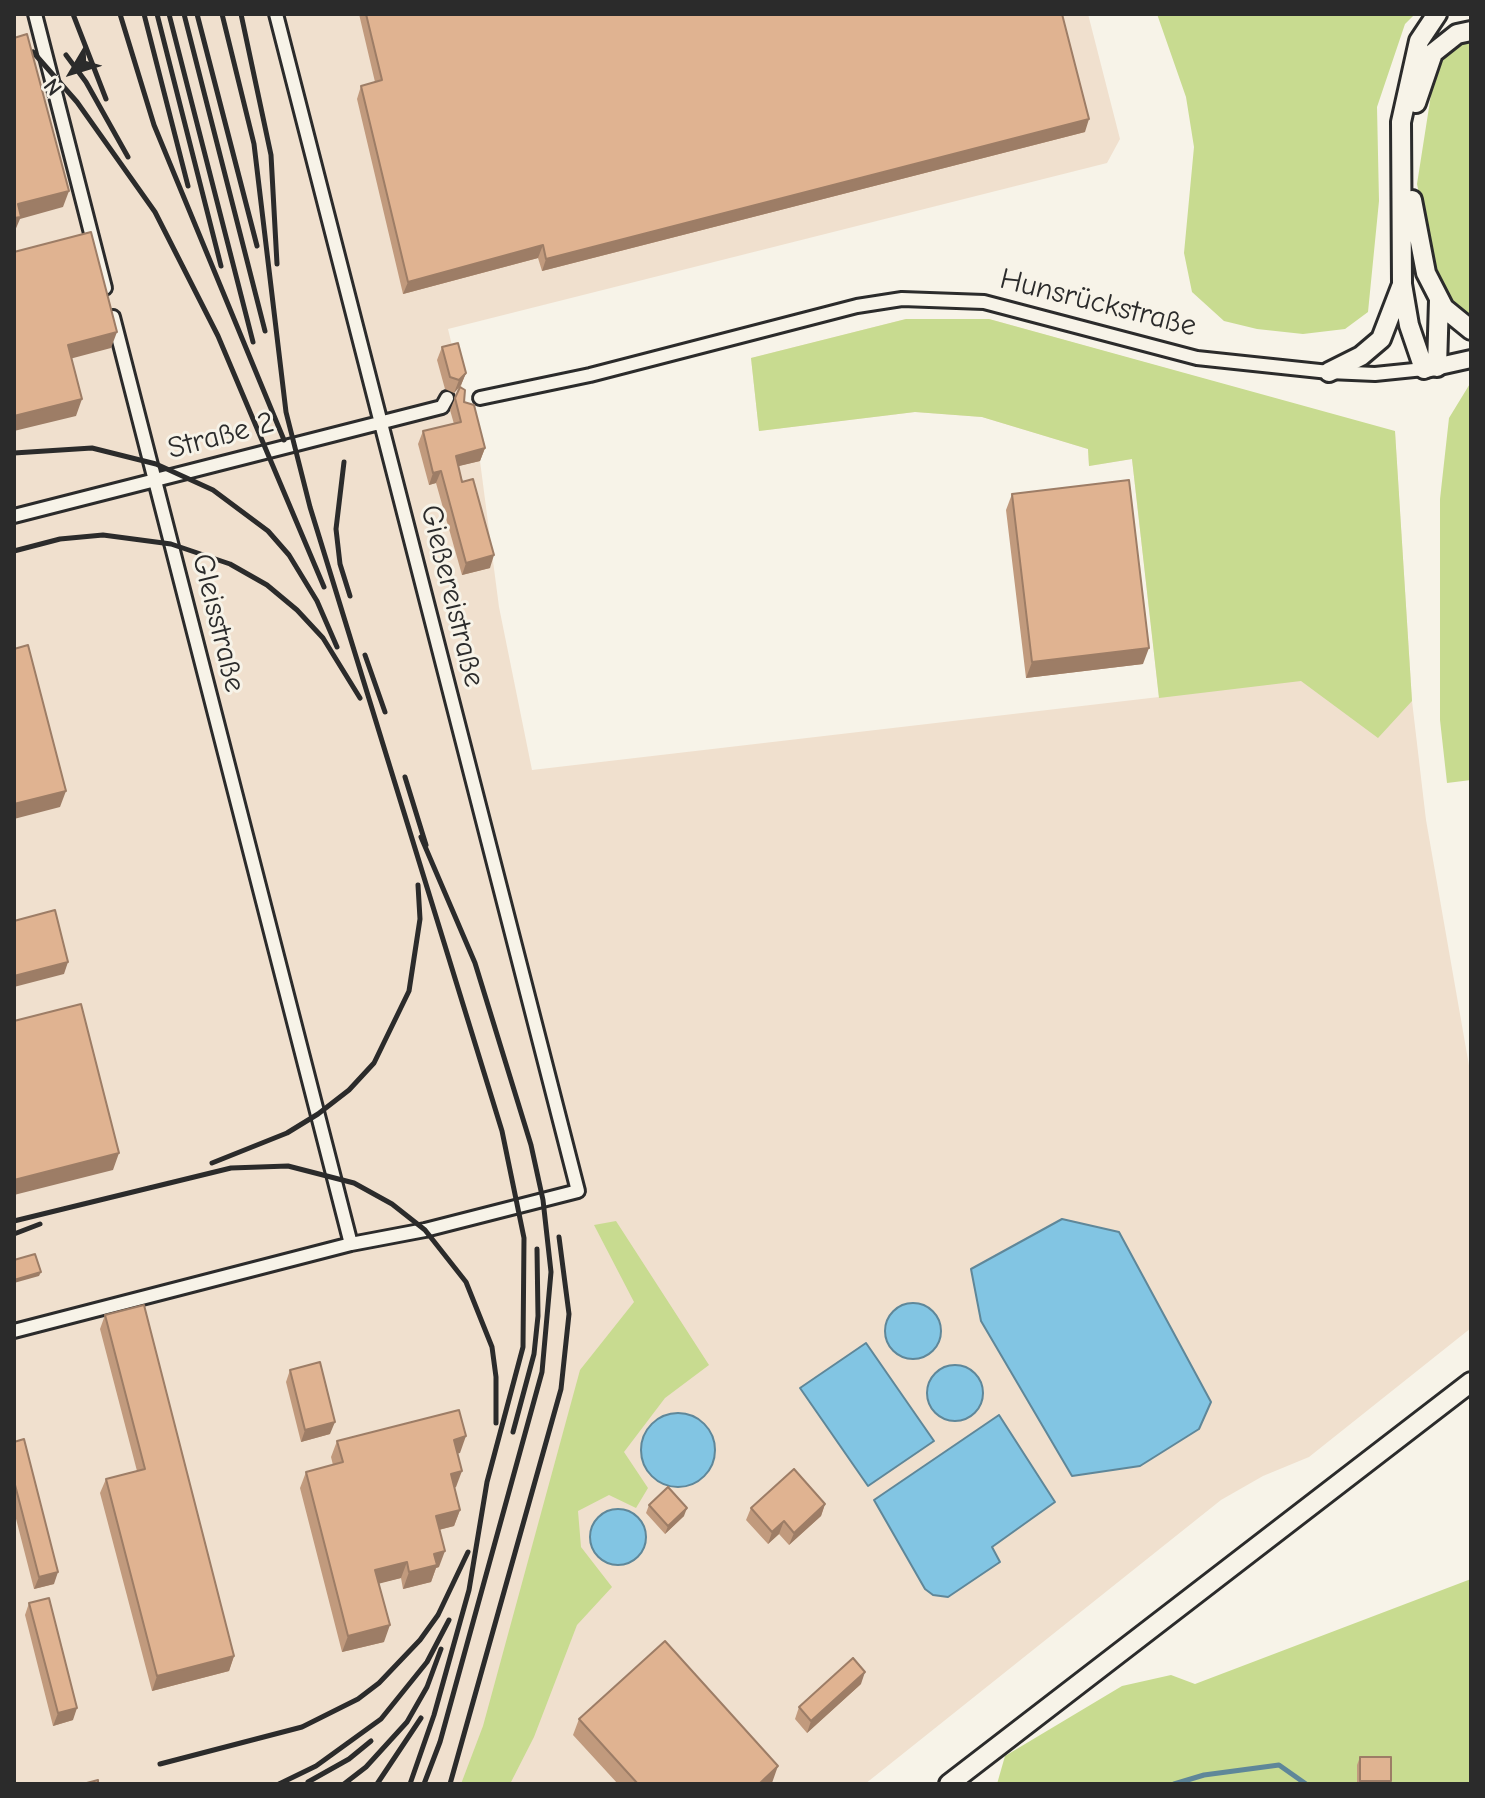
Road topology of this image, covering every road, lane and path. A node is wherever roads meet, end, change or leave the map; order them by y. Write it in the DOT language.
graph roads {
  1 [pos="35,14"];
  2 [pos="276,14"];
  3 [pos="1437,14"];
  4 [pos="1471,31"];
  5 [pos="1402,284"];
  6 [pos="1439,300"];
  7 [pos="1471,330"];
  8 [pos="1471,359"];
  9 [pos="1430,368"];
  10 [pos="1329,372"];
  11 [pos="463,394"];
  12 [pos="480,398"];
  13 [pos="447,406"];
  14 [pos="467,409"];
  15 [pos="380,423"];
  16 [pos="155,480"];
  17 [pos="14,516"];
  18 [pos="351,1244"];
  19 [pos="14,1331"];
  20 [pos="1471,1382"];
  21 [pos="949,1784"];
  1 -- 16 [label="street, Gleisstraße"];
  2 -- 15 [label="street, Gießereistraße"];
  3 -- 5 [label="main road"];
  4 -- 6 [label="main road"];
  5 -- 9 [label="main road"];
  5 -- 10 [label="main road"];
  6 -- 7 [label="main road"];
  6 -- 9 [label="main road"];
  8 -- 9 [label="street, Hunsrückstraße"];
  9 -- 10 [label="street, Hunsrückstraße"];
  10 -- 12 [label="street, Hunsrückstraße"];
  11 -- 12 [label="street"];
  12 -- 14 [label="street"];
  13 -- 15 [label="street, Straße 2"];
  15 -- 16 [label="street, Straße 2"];
  15 -- 18 [label="street, Gießereistraße"];
  16 -- 17 [label="street, Straße 2"];
  16 -- 18 [label="street, Gleisstraße"];
  18 -- 19 [label="street"];
  20 -- 21 [label="main road"];
}
